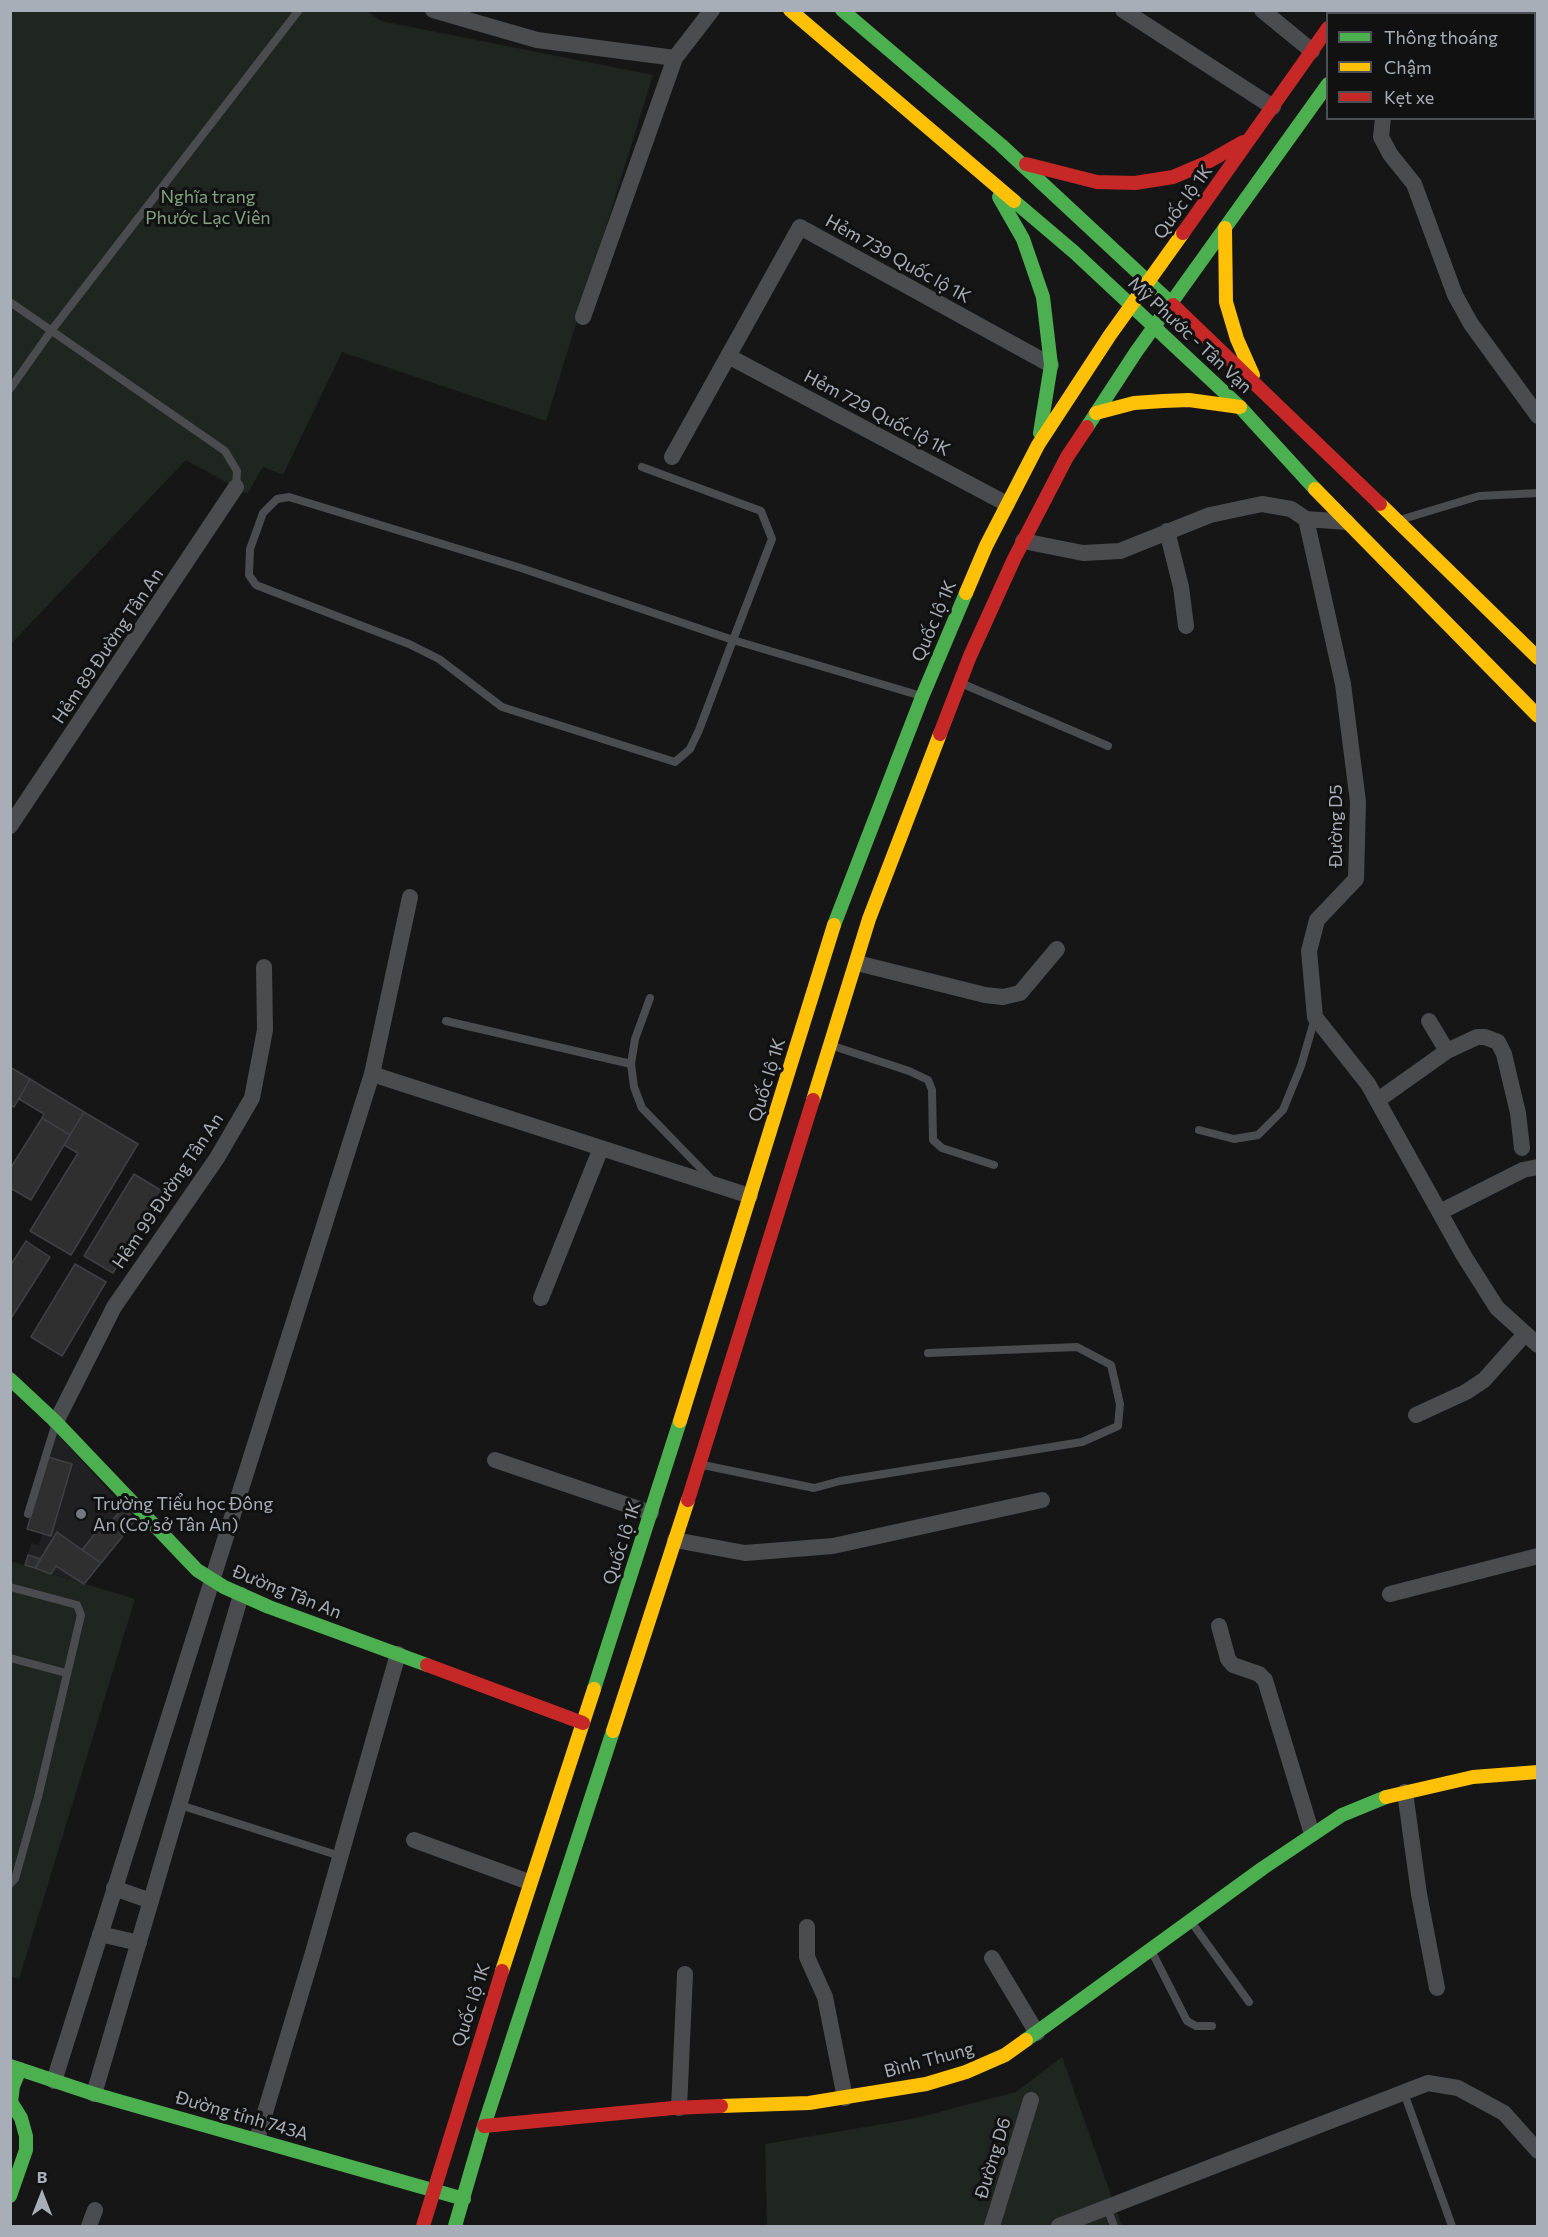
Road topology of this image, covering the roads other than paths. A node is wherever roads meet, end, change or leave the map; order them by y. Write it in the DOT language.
graph roads {
  1 [pos="299,10"];
  2 [pos="433,10"];
  3 [pos="712,10"];
  4 [pos="790,10"];
  5 [pos="842,10"];
  6 [pos="1123,10"];
  7 [pos="1262,10"];
  8 [pos="1326,31"];
  9 [pos="1312,51"];
  10 [pos="675,58"];
  11 [pos="1326,87"];
  12 [pos="1273,107"];
  13 [pos="1383,120"];
  14 [pos="1252,136"];
  15 [pos="1019,162"];
  16 [pos="993,185"];
  17 [pos="1225,228"];
  18 [pos="1148,282"];
  19 [pos="10,302"];
  20 [pos="1171,304"];
  21 [pos="1131,305"];
  22 [pos="582,318"];
  23 [pos="1154,327"];
  24 [pos="51,331"];
  25 [pos="728,356"];
  26 [pos="1051,365"];
  27 [pos="1258,387"];
  28 [pos="10,388"];
  29 [pos="1240,407"];
  30 [pos="1096,413"];
  31 [pos="1538,416"];
  32 [pos="1038,445"];
  33 [pos="672,457"];
  34 [pos="642,467"];
  35 [pos="236,487"];
  36 [pos="1538,492"];
  37 [pos="1007,504"];
  38 [pos="1306,519"];
  39 [pos="1396,521"];
  40 [pos="1347,522"];
  41 [pos="1167,531"];
  42 [pos="1023,541"];
  43 [pos="1186,626"];
  44 [pos="733,640"];
  45 [pos="1538,658"];
  46 [pos="960,683"];
  47 [pos="922,696"];
  48 [pos="1538,716"];
  49 [pos="1108,746"];
  50 [pos="10,825"];
  51 [pos="410,897"];
  52 [pos="1057,949"];
  53 [pos="857,963"];
  54 [pos="264,967"];
  55 [pos="650,998"];
  56 [pos="1315,1017"];
  57 [pos="446,1021"];
  58 [pos="1429,1021"];
  59 [pos="830,1045"];
  60 [pos="1447,1051"];
  61 [pos="631,1064"];
  62 [pos="372,1074"];
  63 [pos="1378,1100"];
  64 [pos="1199,1130"];
  65 [pos="601,1148"];
  66 [pos="1522,1148"];
  67 [pos="994,1165"];
  68 [pos="1538,1167"];
  69 [pos="717,1186"];
  70 [pos="750,1196"];
  71 [pos="1440,1212"];
  72 [pos="541,1298"];
  73 [pos="1524,1334"];
  74 [pos="1538,1346"];
  75 [pos="928,1353"];
  76 [pos="10,1379"];
  77 [pos="1416,1415"];
  78 [pos="56,1422"];
  79 [pos="495,1460"];
  80 [pos="699,1464"];
  81 [pos="1042,1500"];
  82 [pos="651,1513"];
  83 [pos="28,1514"];
  84 [pos="675,1540"];
  85 [pos="1538,1556"];
  86 [pos="211,1579"];
  87 [pos="10,1587"];
  88 [pos="1390,1594"];
  89 [pos="242,1595"];
  90 [pos="1218,1626"];
  91 [pos="398,1654"];
  92 [pos="10,1658"];
  93 [pos="66,1673"];
  94 [pos="597,1728"];
  95 [pos="1538,1772"];
  96 [pos="1405,1792"];
  97 [pos="180,1805"];
  98 [pos="1312,1834"];
  99 [pos="414,1840"];
  100 [pos="340,1856"];
  101 [pos="529,1882"];
  102 [pos="10,1884"];
  103 [pos="114,1888"];
  104 [pos="151,1901"];
  105 [pos="1190,1920"];
  106 [pos="807,1927"];
  107 [pos="100,1934"];
  108 [pos="139,1943"];
  109 [pos="1150,1949"];
  110 [pos="992,1958"];
  111 [pos="685,1974"];
  112 [pos="1437,1988"];
  113 [pos="1249,2002"];
  114 [pos="1212,2026"];
  115 [pos="1037,2033"];
  116 [pos="15,2068"];
  117 [pos="54,2081"];
  118 [pos="1404,2093"];
  119 [pos="94,2094"];
  120 [pos="845,2098"];
  121 [pos="1031,2100"];
  122 [pos="679,2108"];
  123 [pos="484,2126"];
  124 [pos="449,2134"];
  125 [pos="256,2139"];
  126 [pos="1538,2151"];
  127 [pos="435,2189"];
  128 [pos="10,2196"];
  129 [pos="464,2199"];
  130 [pos="1107,2208"];
  131 [pos="95,2210"];
  132 [pos="89,2226"];
  133 [pos="423,2226"];
  134 [pos="455,2226"];
  135 [pos="992,2226"];
  136 [pos="1059,2226"];
  137 [pos="1114,2226"];
  138 [pos="1452,2226"];
  1 -- 24 [label="lane"];
  2 -- 10 [label="street"];
  3 -- 10 [label="street"];
  4 -- 16 [label="main road, Mỹ Phước - Tân Vạn"];
  5 -- 15 [label="main road, Mỹ Phước - Tân Vạn"];
  6 -- 12 [label="street"];
  7 -- 9 [label="street"];
  8 -- 9 [label="main road, Quốc lộ 1K"];
  9 -- 12 [label="main road, Quốc lộ 1K"];
  10 -- 22 [label="street"];
  11 -- 17 [label="main road, Quốc lộ 1K"];
  12 -- 14 [label="main road, Quốc lộ 1K"];
  13 -- 31 [label="street"];
  14 -- 15 [label="main road"];
  14 -- 18 [label="main road, Quốc lộ 1K"];
  15 -- 18 [label="main road, Mỹ Phước - Tân Vạn"];
  16 -- 21 [label="main road, Mỹ Phước - Tân Vạn"];
  16 -- 26 [label="main road"];
  17 -- 20 [label="main road, Quốc lộ 1K"];
  17 -- 27 [label="main road"];
  18 -- 20 [label="main road, Mỹ Phước - Tân Vạn"];
  18 -- 21 [label="main road, Quốc lộ 1K"];
  19 -- 24 [label="lane"];
  20 -- 23 [label="main road, Quốc lộ 1K"];
  20 -- 27 [label="main road, Mỹ Phước - Tân Vạn"];
  21 -- 23 [label="main road, Mỹ Phước - Tân Vạn"];
  21 -- 32 [label="main road, Quốc lộ 1K"];
  23 -- 29 [label="main road, Mỹ Phước - Tân Vạn"];
  23 -- 30 [label="main road, Quốc lộ 1K"];
  24 -- 28 [label="lane"];
  24 -- 35 [label="lane"];
  25 -- 26 [label="street, Hẻm 739 Quốc lộ 1K"];
  25 -- 33 [label="street, Hẻm 739 Quốc lộ 1K"];
  25 -- 37 [label="street, Hẻm 729 Quốc lộ 1K"];
  26 -- 32 [label="main road"];
  27 -- 39 [label="main road, Mỹ Phước - Tân Vạn"];
  29 -- 30 [label="main road"];
  29 -- 40 [label="main road, Mỹ Phước - Tân Vạn"];
  30 -- 42 [label="main road, Quốc lộ 1K"];
  32 -- 37 [label="main road, Quốc lộ 1K"];
  34 -- 44 [label="lane"];
  35 -- 50 [label="street, Hẻm 89 Đường Tân An"];
  36 -- 39 [label="lane"];
  37 -- 47 [label="main road, Quốc lộ 1K"];
  38 -- 40 [label="street"];
  38 -- 41 [label="street"];
  38 -- 56 [label="street, Đường D5"];
  39 -- 45 [label="main road, Mỹ Phước - Tân Vạn"];
  40 -- 48 [label="main road, Mỹ Phước - Tân Vạn"];
  41 -- 42 [label="street"];
  41 -- 43 [label="street"];
  42 -- 46 [label="main road, Quốc lộ 1K"];
  44 -- 44 [label="lane"];
  44 -- 47 [label="lane"];
  46 -- 49 [label="lane"];
  46 -- 53 [label="main road, Quốc lộ 1K"];
  47 -- 70 [label="main road, Quốc lộ 1K"];
  51 -- 62 [label="street"];
  52 -- 53 [label="street"];
  53 -- 59 [label="main road, Quốc lộ 1K"];
  54 -- 78 [label="street, Hẻm 99 Đường Tân An"];
  55 -- 61 [label="lane"];
  56 -- 63 [label="street"];
  56 -- 64 [label="lane"];
  57 -- 61 [label="lane"];
  58 -- 60 [label="street"];
  59 -- 67 [label="lane"];
  59 -- 80 [label="main road, Quốc lộ 1K"];
  60 -- 63 [label="street"];
  60 -- 66 [label="street"];
  61 -- 69 [label="lane"];
  62 -- 65 [label="street"];
  62 -- 86 [label="street"];
  63 -- 71 [label="street"];
  65 -- 69 [label="street"];
  65 -- 72 [label="street"];
  68 -- 71 [label="street"];
  69 -- 70 [label="street"];
  70 -- 82 [label="main road, Quốc lộ 1K"];
  71 -- 73 [label="street"];
  73 -- 74 [label="street"];
  73 -- 77 [label="street"];
  75 -- 80 [label="lane"];
  76 -- 78 [label="main road, Đường Tân An"];
  78 -- 83 [label="lane"];
  78 -- 86 [label="main road, Đường Tân An"];
  79 -- 82 [label="street"];
  80 -- 84 [label="main road, Quốc lộ 1K"];
  81 -- 84 [label="street"];
  82 -- 94 [label="main road, Quốc lộ 1K"];
  84 -- 94 [label="main road, Quốc lộ 1K"];
  85 -- 88 [label="street"];
  86 -- 89 [label="main road, Đường Tân An"];
  86 -- 103 [label="street"];
  87 -- 93 [label="lane"];
  89 -- 91 [label="main road, Đường Tân An"];
  89 -- 97 [label="street"];
  90 -- 98 [label="street"];
  91 -- 94 [label="main road, Đường Tân An"];
  91 -- 100 [label="street"];
  92 -- 93 [label="lane"];
  93 -- 102 [label="lane"];
  94 -- 101 [label="main road, Quốc lộ 1K"];
  94 -- 123 [label="main road, Quốc lộ 1K"];
  95 -- 96 [label="main road, Bình Thung"];
  96 -- 98 [label="main road, Bình Thung"];
  96 -- 112 [label="street"];
  97 -- 100 [label="lane"];
  97 -- 104 [label="street"];
  98 -- 105 [label="main road, Bình Thung"];
  99 -- 101 [label="street"];
  100 -- 125 [label="street"];
  101 -- 124 [label="main road, Quốc lộ 1K"];
  103 -- 104 [label="street"];
  103 -- 107 [label="street"];
  104 -- 108 [label="street"];
  105 -- 109 [label="main road, Bình Thung"];
  105 -- 113 [label="lane"];
  106 -- 120 [label="street"];
  107 -- 108 [label="street"];
  107 -- 117 [label="street"];
  108 -- 119 [label="street"];
  109 -- 114 [label="lane"];
  109 -- 115 [label="main road, Bình Thung"];
  110 -- 115 [label="street"];
  111 -- 122 [label="street"];
  115 -- 120 [label="main road, Bình Thung"];
  116 -- 117 [label="main road, Đường tỉnh 743A"];
  116 -- 128 [label="main road"];
  117 -- 119 [label="main road, Đường tỉnh 743A"];
  118 -- 126 [label="street"];
  118 -- 130 [label="street"];
  118 -- 138 [label="lane"];
  119 -- 125 [label="main road, Đường tỉnh 743A"];
  120 -- 122 [label="main road, Bình Thung"];
  121 -- 135 [label="street, Đường D6"];
  122 -- 123 [label="main road, Bình Thung"];
  123 -- 124 [label="main road, Bình Thung"];
  123 -- 129 [label="main road, Quốc lộ 1K"];
  124 -- 127 [label="main road, Quốc lộ 1K"];
  125 -- 127 [label="main road, Đường tỉnh 743A"];
  127 -- 129 [label="main road, Đường tỉnh 743A"];
  127 -- 133 [label="main road, Quốc lộ 1K"];
  129 -- 134 [label="main road, Quốc lộ 1K"];
  130 -- 136 [label="street"];
  130 -- 137 [label="lane"];
  131 -- 132 [label="street"];
}
